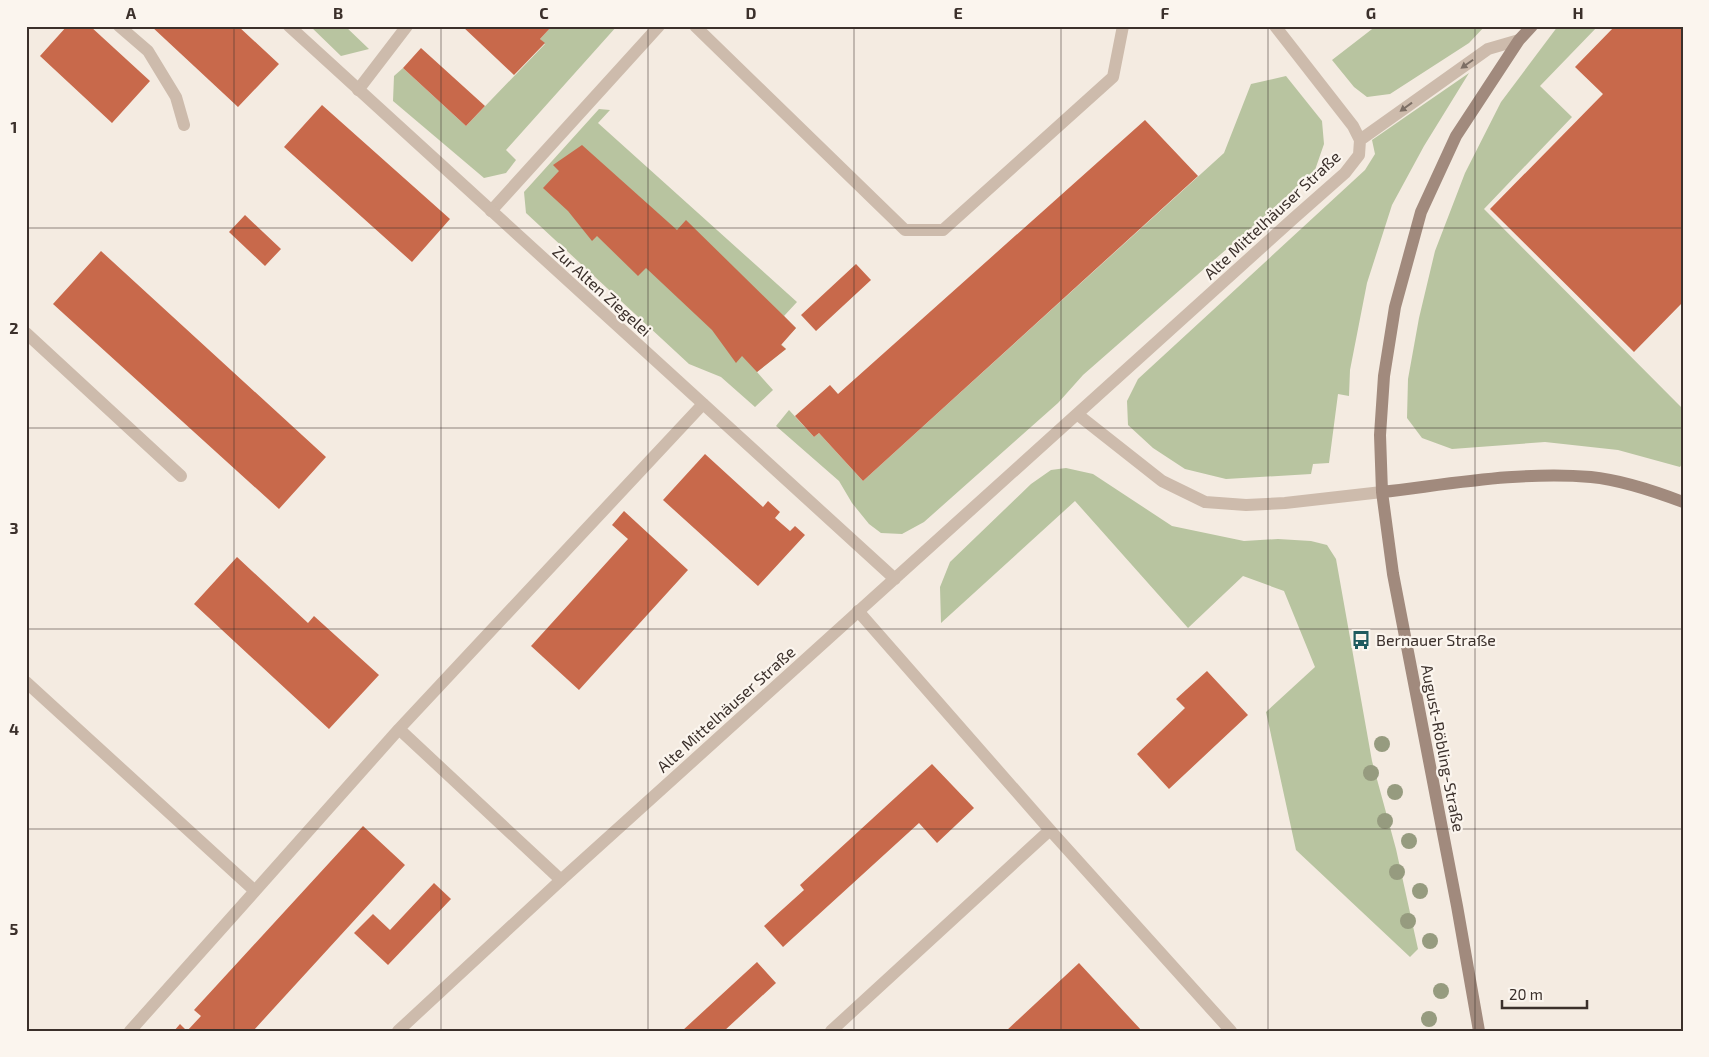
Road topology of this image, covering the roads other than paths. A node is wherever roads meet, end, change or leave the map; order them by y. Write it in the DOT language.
graph roads {
  1 [pos="119,26"];
  2 [pos="289,26"];
  3 [pos="407,26"];
  4 [pos="659,26"];
  5 [pos="695,26"];
  6 [pos="1123,26"];
  7 [pos="1276,26"];
  8 [pos="1532,26"];
  9 [pos="1519,40"];
  10 [pos="358,90"];
  11 [pos="184,125"];
  12 [pos="1360,140"];
  13 [pos="491,211"];
  14 [pos="26,334"];
  15 [pos="702,404"];
  16 [pos="1077,414"];
  17 [pos="182,476"];
  18 [pos="1382,492"];
  19 [pos="1683,502"];
  20 [pos="895,579"];
  21 [pos="858,611"];
  22 [pos="26,682"];
  23 [pos="399,729"];
  24 [pos="1050,830"];
  25 [pos="561,880"];
  26 [pos="255,891"];
  27 [pos="130,1031"];
  28 [pos="398,1031"];
  29 [pos="831,1031"];
  30 [pos="1231,1031"];
  31 [pos="1479,1031"];
  1 -- 11 [label="street"];
  2 -- 10 [label="street, Zur Alten Ziegelei"];
  3 -- 10 [label="street"];
  4 -- 13 [label="street"];
  5 -- 6 [label="street"];
  7 -- 12 [label="street"];
  8 -- 9 [label="street, August-Röbling-Straße"];
  9 -- 12 [label="street, one-way"];
  9 -- 18 [label="street, August-Röbling-Straße"];
  10 -- 13 [label="street, Zur Alten Ziegelei"];
  12 -- 16 [label="street, Alte Mittelhäuser Straße"];
  13 -- 15 [label="street, Zur Alten Ziegelei"];
  14 -- 17 [label="street"];
  15 -- 20 [label="street, Zur Alten Ziegelei"];
  15 -- 23 [label="street"];
  16 -- 18 [label="street"];
  16 -- 20 [label="street, Alte Mittelhäuser Straße"];
  18 -- 19 [label="street"];
  18 -- 31 [label="street, August-Röbling-Straße"];
  20 -- 21 [label="street, Alte Mittelhäuser Straße"];
  21 -- 24 [label="street"];
  21 -- 25 [label="street, Alte Mittelhäuser Straße"];
  22 -- 26 [label="street"];
  23 -- 25 [label="street"];
  23 -- 26 [label="street"];
  24 -- 29 [label="street"];
  24 -- 30 [label="street"];
  25 -- 28 [label="street, Alte Mittelhäuser Straße"];
  26 -- 27 [label="street"];
}
